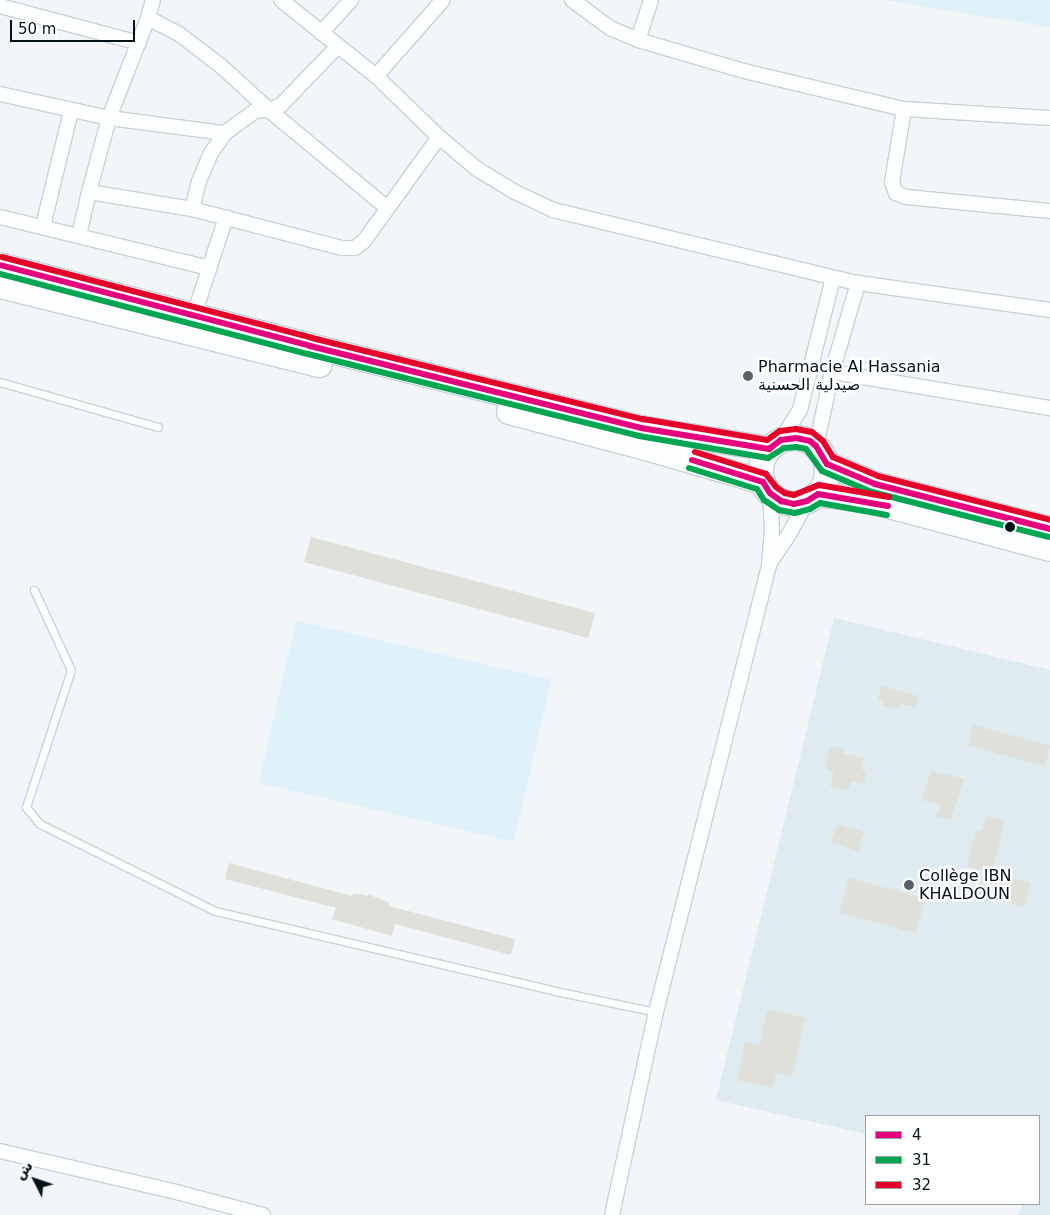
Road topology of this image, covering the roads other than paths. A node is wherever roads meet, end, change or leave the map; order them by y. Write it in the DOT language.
graph roads {
  1 [pos="153,0"];
  2 [pos="281,0"];
  3 [pos="351,0"];
  4 [pos="444,0"];
  5 [pos="572,0"];
  6 [pos="650,0"];
  7 [pos="0,6"];
  8 [pos="148,18"];
  9 [pos="321,33"];
  10 [pos="638,40"];
  11 [pos="138,43"];
  12 [pos="337,47"];
  13 [pos="376,76"];
  14 [pos="0,94"];
  15 [pos="904,109"];
  16 [pos="270,110"];
  17 [pos="71,111"];
  18 [pos="109,118"];
  19 [pos="1050,118"];
  20 [pos="225,133"];
  21 [pos="439,137"];
  22 [pos="89,192"];
  23 [pos="192,208"];
  24 [pos="387,208"];
  25 [pos="1050,211"];
  26 [pos="0,217"];
  27 [pos="226,217"];
  28 [pos="43,226"];
  29 [pos="79,235"];
  30 [pos="0,265"];
  31 [pos="209,268"];
  32 [pos="833,278"];
  33 [pos="858,283"];
  34 [pos="0,286"];
  35 [pos="1050,310"];
  36 [pos="194,316"];
  37 [pos="832,372"];
  38 [pos="0,382"];
  39 [pos="1050,408"];
  40 [pos="158,427"];
  41 [pos="775,444"];
  42 [pos="821,455"];
  43 [pos="766,487"];
  44 [pos="812,497"];
  45 [pos="1050,529"];
  46 [pos="1050,549"];
  47 [pos="769,564"];
  48 [pos="34,590"];
  49 [pos="656,1012"];
  50 [pos="0,1152"];
  51 [pos="614,1196"];
  52 [pos="263,1215"];
  53 [pos="606,1215"];
  54 [pos="612,1215"];
  1 -- 8 [label="street"];
  2 -- 9 [label="street"];
  3 -- 9 [label="street"];
  4 -- 13 [label="street"];
  5 -- 10 [label="street"];
  6 -- 10 [label="street"];
  7 -- 11 [label="street"];
  8 -- 11 [label="street"];
  8 -- 16 [label="street"];
  9 -- 12 [label="street"];
  10 -- 15 [label="street"];
  11 -- 18 [label="street"];
  12 -- 13 [label="street"];
  12 -- 16 [label="street"];
  13 -- 21 [label="street"];
  14 -- 17 [label="street"];
  15 -- 19 [label="street"];
  15 -- 25 [label="street"];
  16 -- 20 [label="street"];
  16 -- 24 [label="street"];
  17 -- 18 [label="street"];
  17 -- 28 [label="street"];
  18 -- 20 [label="street"];
  18 -- 22 [label="street"];
  20 -- 23 [label="street"];
  21 -- 24 [label="street"];
  21 -- 32 [label="street"];
  22 -- 23 [label="street"];
  22 -- 29 [label="street"];
  23 -- 27 [label="street"];
  24 -- 27 [label="street"];
  26 -- 28 [label="street"];
  27 -- 31 [label="street"];
  28 -- 29 [label="street"];
  29 -- 31 [label="street"];
  30 -- 36 [label="highway"];
  31 -- 36 [label="street"];
  32 -- 33 [label="street"];
  32 -- 41 [label="street"];
  33 -- 35 [label="street"];
  33 -- 37 [label="street"];
  34 -- 43 [label="highway"];
  36 -- 41 [label="highway"];
  37 -- 39 [label="street"];
  37 -- 42 [label="street"];
  38 -- 40 [label="lane"];
  41 -- 42 [label="highway"];
  41 -- 43 [label="highway"];
  42 -- 44 [label="highway"];
  42 -- 45 [label="highway"];
  43 -- 44 [label="highway"];
  43 -- 47 [label="street"];
  44 -- 46 [label="highway"];
  44 -- 47 [label="street"];
  47 -- 49 [label="street"];
  48 -- 49 [label="lane"];
  49 -- 51 [label="street"];
  50 -- 52 [label="street"];
  51 -- 53 [label="street"];
  51 -- 54 [label="street"];
}
